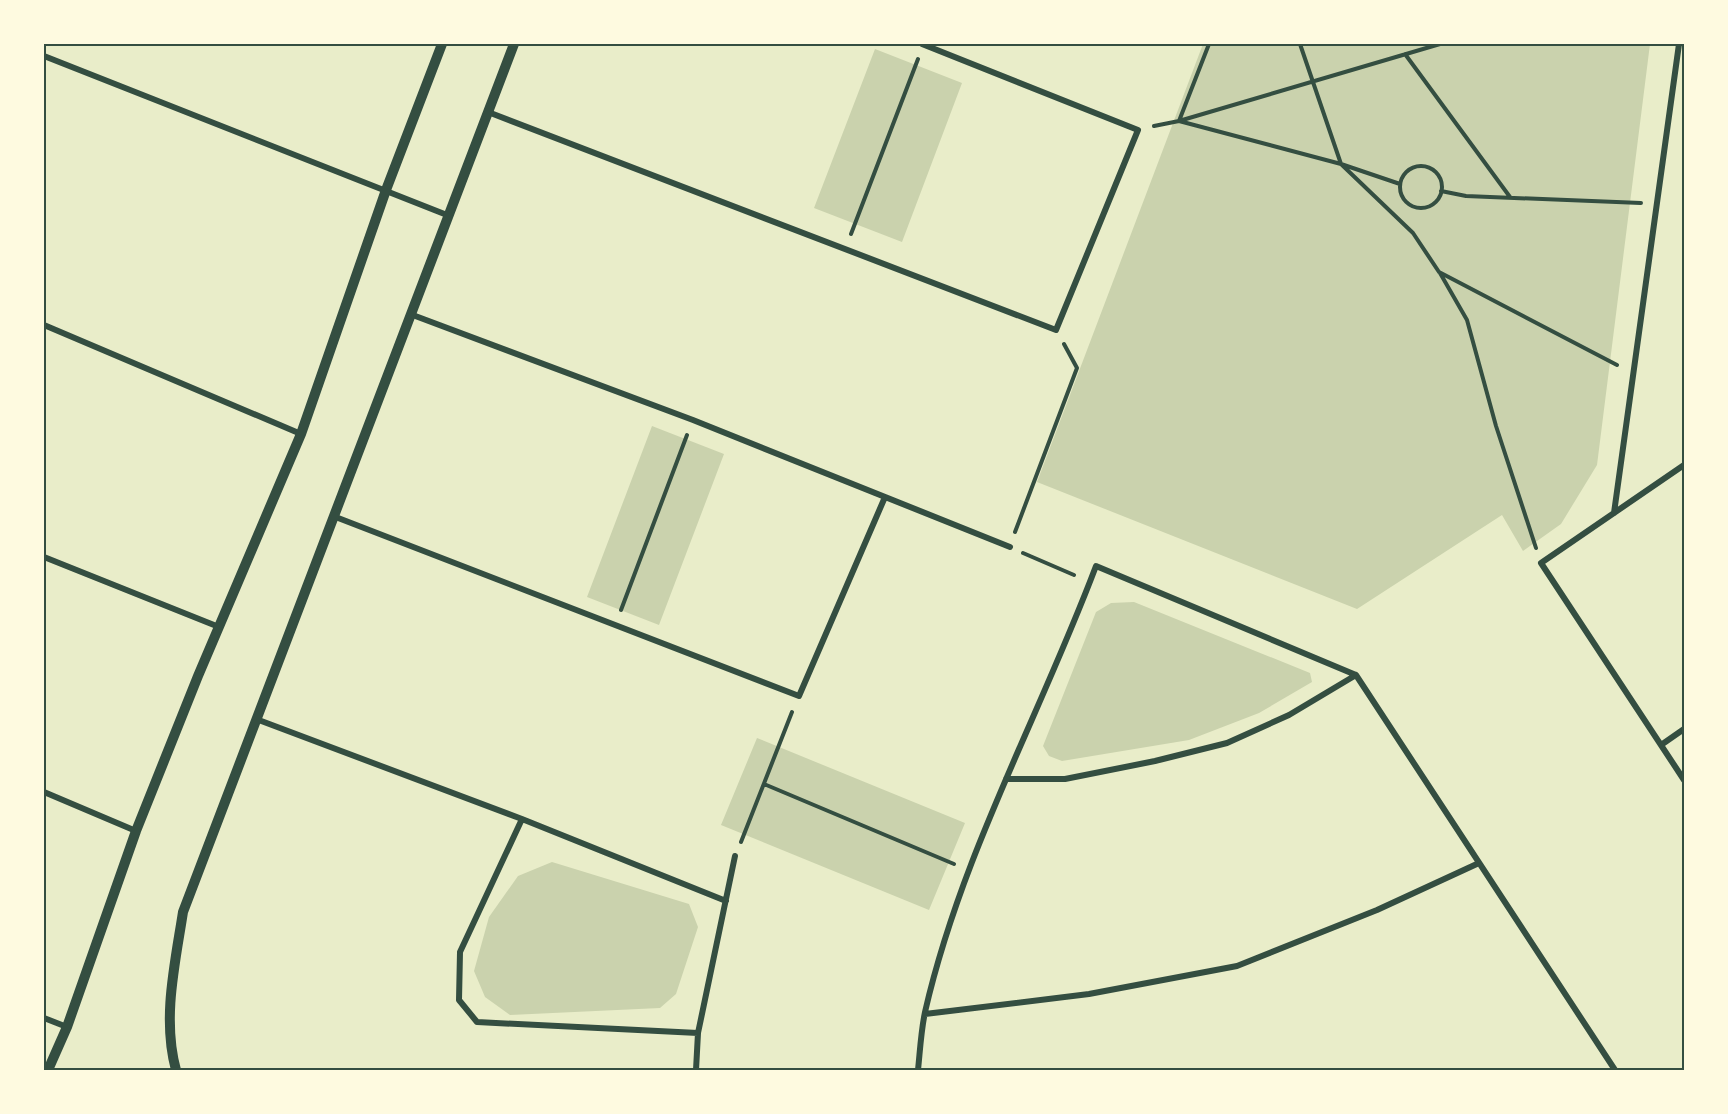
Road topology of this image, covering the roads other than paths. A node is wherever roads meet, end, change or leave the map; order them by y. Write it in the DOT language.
graph roads {
  1 [pos="442,44"];
  2 [pos="514,44"];
  3 [pos="923,44"];
  4 [pos="1679,44"];
  5 [pos="44,56"];
  6 [pos="487,111"];
  7 [pos="386,190"];
  8 [pos="447,215"];
  9 [pos="410,314"];
  10 [pos="44,326"];
  11 [pos="301,434"];
  12 [pos="1684,465"];
  13 [pos="885,497"];
  14 [pos="1614,513"];
  15 [pos="333,516"];
  16 [pos="1010,547"];
  17 [pos="44,558"];
  18 [pos="219,627"];
  19 [pos="1356,675"];
  20 [pos="256,718"];
  21 [pos="1684,729"];
  22 [pos="1661,745"];
  23 [pos="1006,779"];
  24 [pos="1684,780"];
  25 [pos="44,792"];
  26 [pos="522,819"];
  27 [pos="136,831"];
  28 [pos="735,856"];
  29 [pos="1479,863"];
  30 [pos="726,901"];
  31 [pos="925,1014"];
  32 [pos="44,1018"];
  33 [pos="67,1027"];
  34 [pos="698,1033"];
  35 [pos="48,1071"];
  36 [pos="176,1071"];
  37 [pos="696,1071"];
  38 [pos="918,1071"];
  39 [pos="1615,1071"];
  1 -- 7 [label="street"];
  2 -- 6 [label="street"];
  3 -- 6 [label="street"];
  4 -- 14 [label="street"];
  5 -- 7 [label="street"];
  6 -- 8 [label="street"];
  7 -- 8 [label="street"];
  7 -- 11 [label="street"];
  8 -- 9 [label="street"];
  9 -- 13 [label="street"];
  9 -- 15 [label="street"];
  10 -- 11 [label="street"];
  11 -- 18 [label="street"];
  12 -- 14 [label="street"];
  13 -- 15 [label="street"];
  13 -- 16 [label="street"];
  14 -- 22 [label="street"];
  15 -- 20 [label="street"];
  17 -- 18 [label="street"];
  18 -- 27 [label="street"];
  19 -- 23 [label="street"];
  19 -- 23 [label="street"];
  19 -- 29 [label="street"];
  20 -- 26 [label="street"];
  20 -- 36 [label="street"];
  21 -- 22 [label="street"];
  22 -- 24 [label="street"];
  23 -- 31 [label="street"];
  25 -- 27 [label="street"];
  26 -- 30 [label="street"];
  26 -- 34 [label="street"];
  27 -- 33 [label="street"];
  28 -- 30 [label="street"];
  29 -- 31 [label="street"];
  29 -- 39 [label="street"];
  30 -- 34 [label="street"];
  31 -- 38 [label="street"];
  32 -- 33 [label="street"];
  33 -- 35 [label="street"];
  34 -- 37 [label="street"];
}
